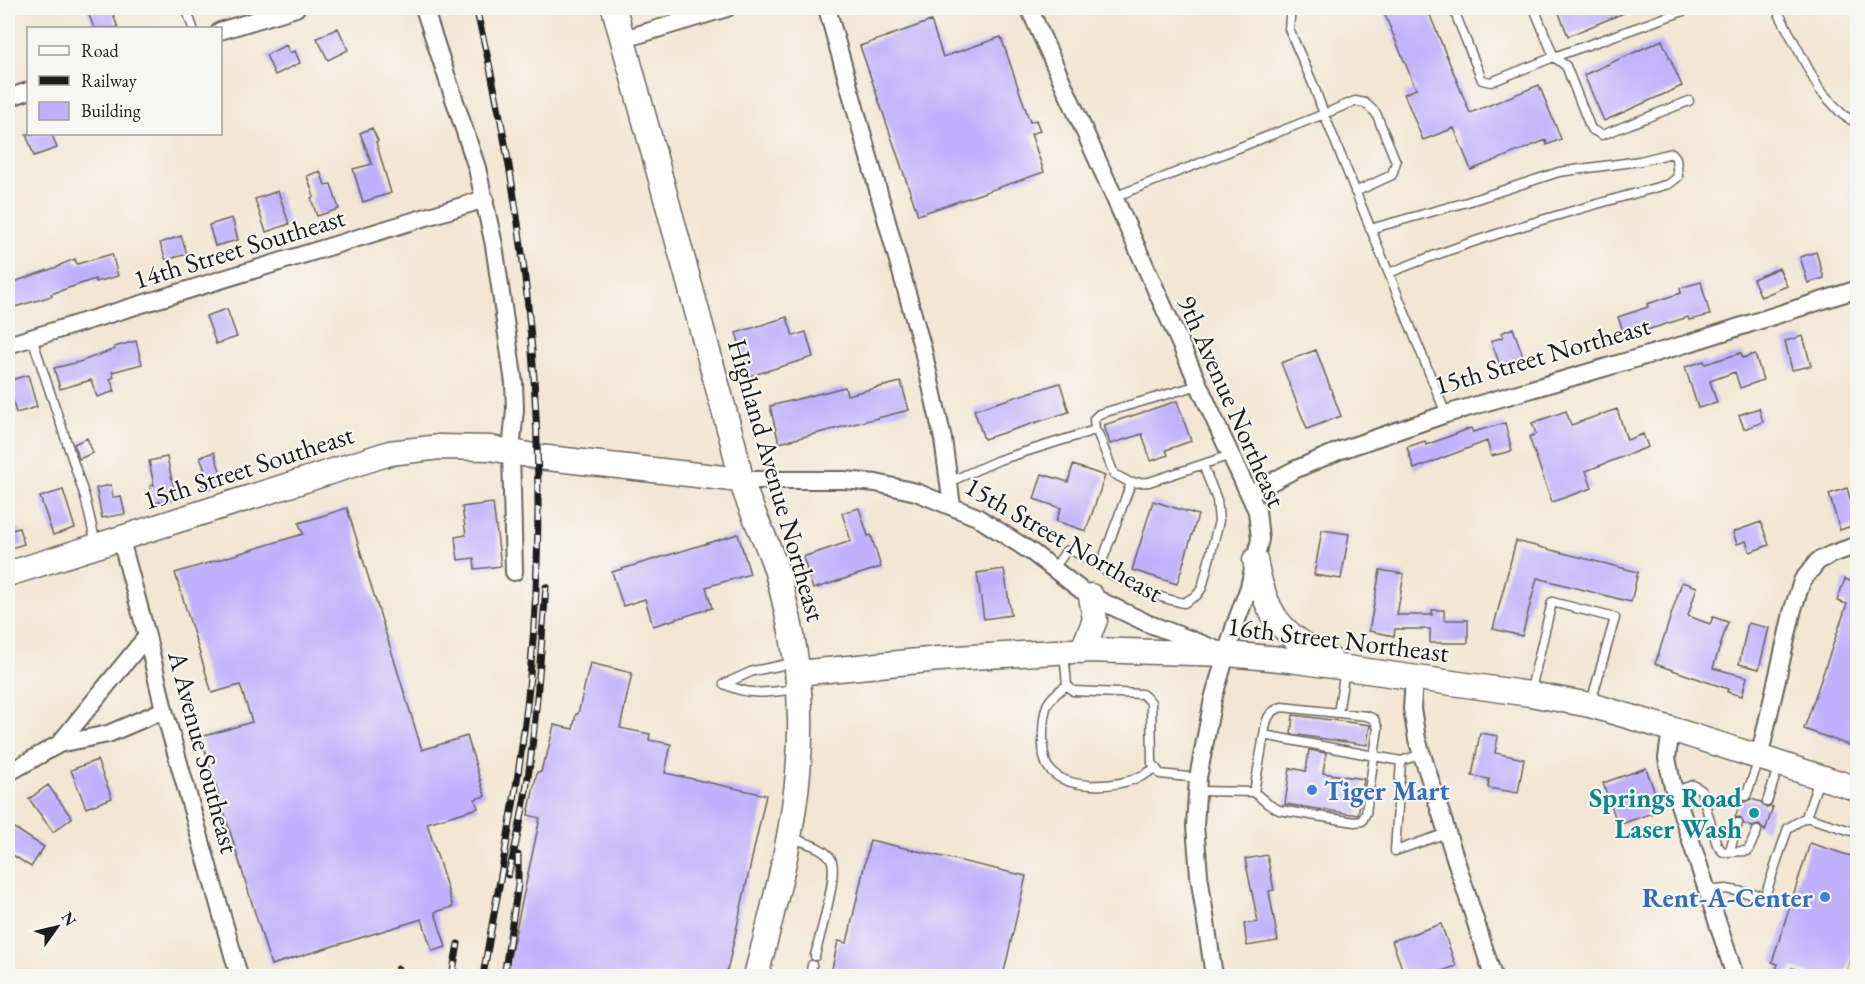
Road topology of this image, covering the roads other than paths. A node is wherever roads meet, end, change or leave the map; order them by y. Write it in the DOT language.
graph roads {
  1 [pos="186,8"];
  2 [pos="296,8"];
  3 [pos="424,8"];
  4 [pos="614,8"];
  5 [pos="727,8"];
  6 [pos="827,8"];
  7 [pos="1029,8"];
  8 [pos="1291,8"];
  9 [pos="1453,8"];
  10 [pos="1534,8"];
  11 [pos="1692,8"];
  12 [pos="1776,8"];
  13 [pos="193,27"];
  14 [pos="222,30"];
  15 [pos="624,39"];
  16 [pos="1554,57"];
  17 [pos="27,91"];
  18 [pos="8,98"];
  19 [pos="1689,101"];
  20 [pos="1324,114"];
  21 [pos="1857,124"];
  22 [pos="1355,192"];
  23 [pos="1114,197"];
  24 [pos="485,199"];
  25 [pos="1370,229"];
  26 [pos="1389,273"];
  27 [pos="1857,289"];
  28 [pos="32,338"];
  29 [pos="8,345"];
  30 [pos="1199,385"];
  31 [pos="1446,414"];
  32 [pos="1095,430"];
  33 [pos="511,451"];
  34 [pos="1231,455"];
  35 [pos="1203,465"];
  36 [pos="741,480"];
  37 [pos="949,482"];
  38 [pos="1131,483"];
  39 [pos="1249,494"];
  40 [pos="952,506"];
  41 [pos="121,540"];
  42 [pos="1857,545"];
  43 [pos="97,547"];
  44 [pos="1256,560"];
  45 [pos="1100,567"];
  46 [pos="1053,570"];
  47 [pos="514,572"];
  48 [pos="8,574"];
  49 [pos="1092,596"];
  50 [pos="147,636"];
  51 [pos="1073,651"];
  52 [pos="1228,654"];
  53 [pos="1345,667"];
  54 [pos="798,675"];
  55 [pos="1414,678"];
  56 [pos="1066,685"];
  57 [pos="1530,694"];
  58 [pos="1590,705"];
  59 [pos="164,710"];
  60 [pos="1338,713"];
  61 [pos="1671,729"];
  62 [pos="1264,735"];
  63 [pos="59,744"];
  64 [pos="1422,754"];
  65 [pos="1375,756"];
  66 [pos="1401,761"];
  67 [pos="1769,761"];
  68 [pos="1155,768"];
  69 [pos="8,773"];
  70 [pos="1820,777"];
  71 [pos="1198,784"];
  72 [pos="1857,789"];
  73 [pos="1675,791"];
  74 [pos="1254,792"];
  75 [pos="1746,796"];
  76 [pos="1767,802"];
  77 [pos="1806,817"];
  78 [pos="1738,823"];
  79 [pos="1757,831"];
  80 [pos="1447,833"];
  81 [pos="1857,833"];
  82 [pos="790,837"];
  83 [pos="1730,853"];
  84 [pos="1707,891"];
  85 [pos="239,976"];
  86 [pos="756,976"];
  87 [pos="810,976"];
  88 [pos="1214,976"];
  89 [pos="1492,976"];
  90 [pos="1735,976"];
  1 -- 13 [label="lane"];
  2 -- 14 [label="street"];
  3 -- 24 [label="street"];
  4 -- 15 [label="main road, Highland Avenue Northeast"];
  5 -- 15 [label="street"];
  6 -- 37 [label="street"];
  7 -- 23 [label="street, 9th Avenue Northeast"];
  8 -- 20 [label="lane"];
  9 -- 16 [label="lane"];
  10 -- 16 [label="lane"];
  11 -- 16 [label="lane"];
  12 -- 21 [label="lane"];
  15 -- 36 [label="main road, Highland Avenue Northeast"];
  16 -- 19 [label="lane"];
  17 -- 18 [label="street"];
  20 -- 22 [label="lane"];
  20 -- 22 [label="lane"];
  20 -- 23 [label="lane"];
  22 -- 25 [label="lane"];
  23 -- 30 [label="street, 9th Avenue Northeast"];
  24 -- 28 [label="street, 14th Street Southeast"];
  24 -- 33 [label="street"];
  25 -- 26 [label="lane"];
  25 -- 26 [label="lane"];
  26 -- 31 [label="lane"];
  27 -- 31 [label="street, 15th Street Northeast"];
  28 -- 29 [label="street, 14th Street Southeast"];
  28 -- 43 [label="lane"];
  30 -- 32 [label="lane"];
  30 -- 34 [label="street, 9th Avenue Northeast"];
  31 -- 39 [label="street, 15th Street Northeast"];
  32 -- 37 [label="lane"];
  32 -- 38 [label="lane"];
  33 -- 36 [label="main road, 15th Street Northeast"];
  33 -- 41 [label="main road, 15th Street Southeast"];
  33 -- 47 [label="street"];
  34 -- 35 [label="lane"];
  34 -- 39 [label="street, 9th Avenue Northeast"];
  35 -- 38 [label="lane"];
  35 -- 45 [label="lane"];
  36 -- 40 [label="street, 15th Street Northeast"];
  36 -- 54 [label="main road, Highland Avenue Northeast"];
  37 -- 40 [label="street"];
  38 -- 45 [label="lane"];
  39 -- 44 [label="street, 9th Avenue Northeast"];
  40 -- 46 [label="street, 15th Street Northeast"];
  41 -- 43 [label="main road, 15th Street Southeast"];
  41 -- 50 [label="street, A Avenue Southeast"];
  42 -- 67 [label="street"];
  43 -- 48 [label="main road, 15th Street Southeast"];
  44 -- 52 [label="street, 9th Avenue Northeast"];
  44 -- 53 [label="main road"];
  45 -- 46 [label="lane"];
  46 -- 49 [label="street, 15th Street Northeast"];
  49 -- 51 [label="main road"];
  49 -- 52 [label="street, 15th Street Northeast"];
  50 -- 59 [label="street, A Avenue Southeast"];
  50 -- 63 [label="street"];
  51 -- 52 [label="main road, 16th Street Northeast"];
  51 -- 54 [label="main road, 16th Street Northeast"];
  51 -- 56 [label="lane"];
  52 -- 53 [label="main road, 16th Street Northeast"];
  52 -- 71 [label="street, 9th Avenue Northeast"];
  53 -- 55 [label="main road, 16th Street Northeast"];
  53 -- 60 [label="lane"];
  54 -- 54 [label="lane"];
  54 -- 82 [label="main road, Highland Avenue Northeast"];
  55 -- 57 [label="main road, 16th Street Northeast"];
  55 -- 64 [label="street"];
  56 -- 68 [label="lane"];
  56 -- 68 [label="lane"];
  57 -- 58 [label="main road, 16th Street Northeast"];
  57 -- 58 [label="lane"];
  58 -- 61 [label="main road, 16th Street Northeast"];
  59 -- 63 [label="street"];
  59 -- 85 [label="street, A Avenue Southeast"];
  60 -- 62 [label="lane"];
  60 -- 65 [label="lane"];
  61 -- 67 [label="main road, 16th Street Northeast"];
  61 -- 73 [label="street"];
  62 -- 65 [label="lane"];
  62 -- 74 [label="lane"];
  63 -- 69 [label="street"];
  64 -- 66 [label="lane"];
  64 -- 80 [label="street"];
  65 -- 66 [label="lane"];
  65 -- 74 [label="lane"];
  66 -- 80 [label="lane"];
  67 -- 70 [label="main road, 16th Street Northeast"];
  67 -- 75 [label="lane"];
  67 -- 76 [label="lane"];
  68 -- 71 [label="lane"];
  70 -- 72 [label="main road, 16th Street Northeast"];
  70 -- 77 [label="lane"];
  71 -- 74 [label="lane"];
  71 -- 88 [label="street, 9th Avenue Northeast"];
  73 -- 83 [label="lane"];
  73 -- 84 [label="street"];
  77 -- 81 [label="lane"];
  77 -- 84 [label="lane"];
  78 -- 83 [label="lane"];
  79 -- 83 [label="lane"];
  80 -- 89 [label="street"];
  82 -- 86 [label="main road, Highland Avenue Northeast"];
  82 -- 87 [label="lane"];
  84 -- 90 [label="street"];
}
